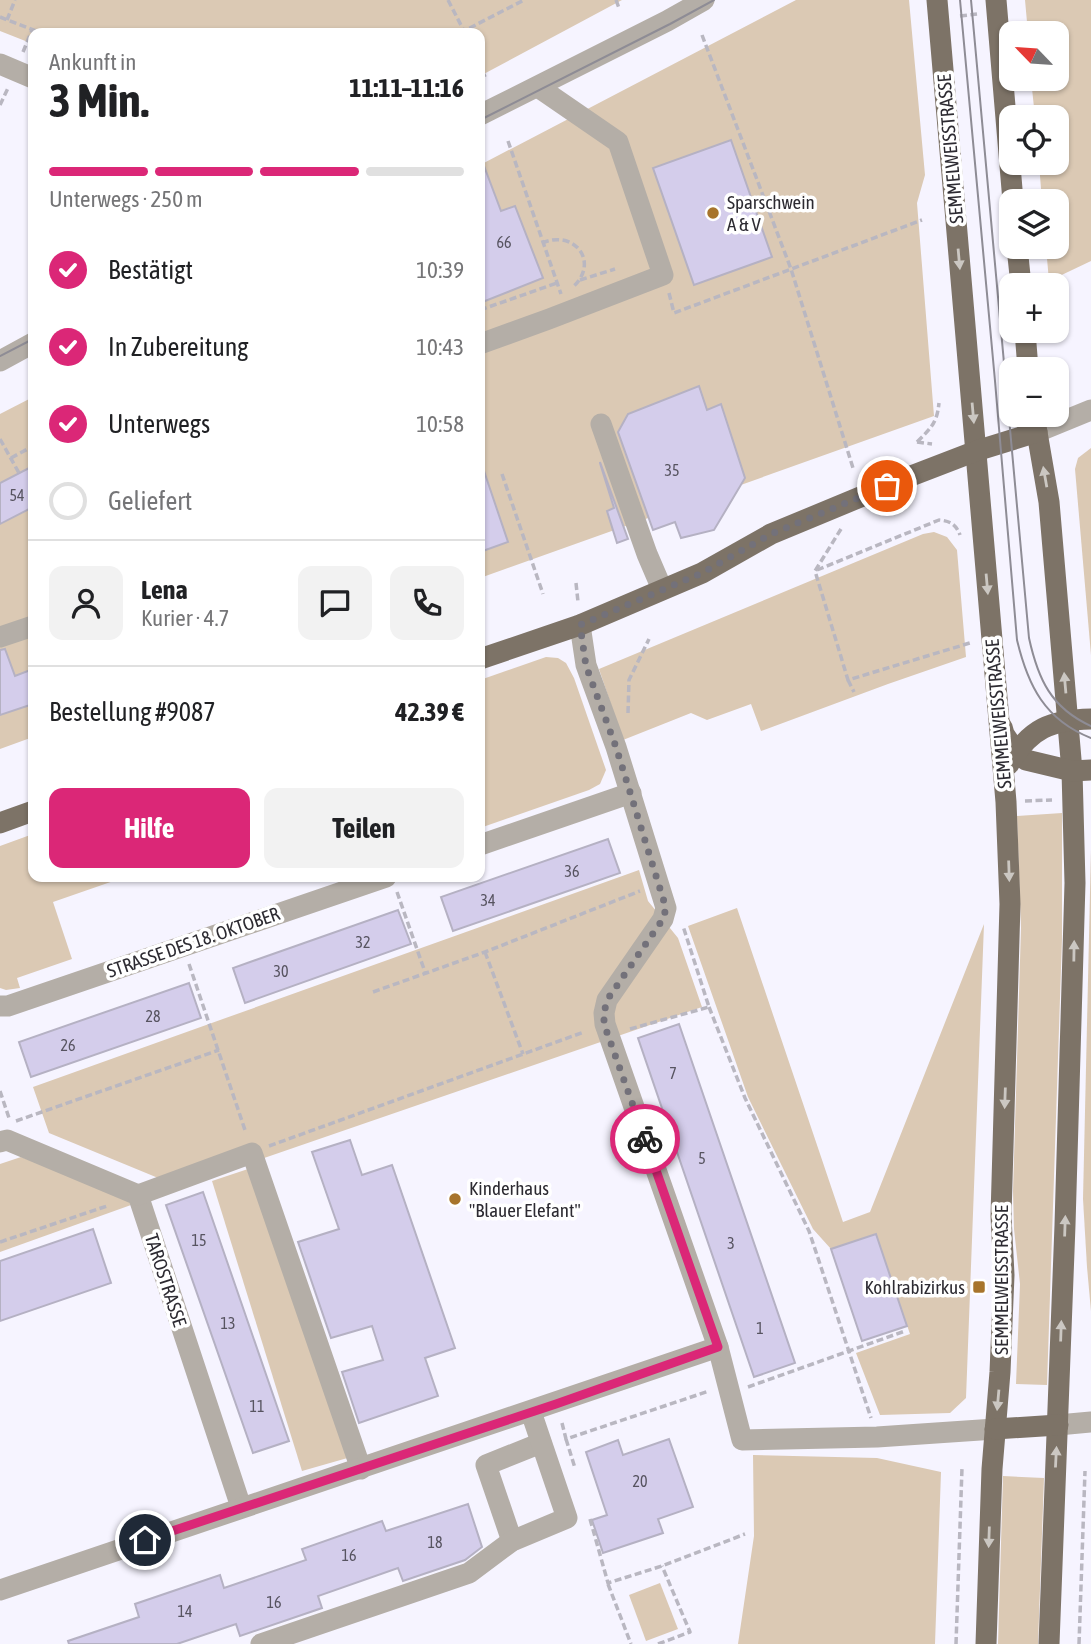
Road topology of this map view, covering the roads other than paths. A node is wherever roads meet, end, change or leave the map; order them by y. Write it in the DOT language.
graph roads {
  1 [pos="704,0"];
  2 [pos="937,0"];
  3 [pos="989,7"];
  4 [pos="0,64"];
  5 [pos="28,76"];
  6 [pos="538,86"];
  7 [pos="485,112"];
  8 [pos="1012,189"];
  9 [pos="485,342"];
  10 [pos="28,346"];
  11 [pos="0,361"];
  12 [pos="1091,410"];
  13 [pos="1069,415"];
  14 [pos="601,424"];
  15 [pos="1027,427"];
  16 [pos="1036,427"];
  17 [pos="976,451"];
  18 [pos="662,589"];
  19 [pos="580,625"];
  20 [pos="28,628"];
  21 [pos="0,637"];
  22 [pos="485,657"];
  23 [pos="998,712"];
  24 [pos="1068,719"];
  25 [pos="1091,719"];
  26 [pos="1016,752"];
  27 [pos="1081,771"];
  28 [pos="1003,775"];
  29 [pos="631,793"];
  30 [pos="28,813"];
  31 [pos="0,823"];
  32 [pos="485,843"];
  33 [pos="391,883"];
  34 [pos="0,1006"];
  35 [pos="0,1142"];
  36 [pos="138,1195"];
  37 [pos="718,1347"];
  38 [pos="531,1412"];
  39 [pos="1091,1422"];
  40 [pos="1058,1425"];
  41 [pos="995,1429"];
  42 [pos="541,1443"];
  43 [pos="360,1469"];
  44 [pos="241,1507"];
  45 [pos="512,1541"];
  46 [pos="0,1590"];
  47 [pos="261,1644"];
  48 [pos="986,1644"];
  49 [pos="1049,1644"];
  1 -- 6 [label="street"];
  2 -- 17 [label="main road, SEMMELWEISSTRASSE, one-way"];
  3 -- 8 [label="main road"];
  4 -- 5 [label="street"];
  6 -- 7 [label="street"];
  6 -- 9 [label="street"];
  10 -- 11 [label="street"];
  12 -- 13 [label="street"];
  14 -- 18 [label="street"];
  15 -- 17 [label="main road"];
  24 -- 16 [label="main road, one-way"];
  17 -- 18 [label="main road"];
  17 -- 23 [label="main road, SEMMELWEISSTRASSE, one-way"];
  18 -- 19 [label="main road"];
  19 -- 22 [label="main road"];
  19 -- 29 [label="street"];
  20 -- 21 [label="street"];
  23 -- 26 [label="main road"];
  23 -- 28 [label="main road, SEMMELWEISSTRASSE"];
  24 -- 25 [label="main road"];
  24 -- 26 [label="main road"];
  24 -- 27 [label="main road"];
  26 -- 27 [label="main road"];
  26 -- 28 [label="main road"];
  40 -- 27 [label="main road, one-way"];
  28 -- 41 [label="main road, SEMMELWEISSTRASSE, one-way"];
  29 -- 32 [label="street"];
  29 -- 37 [label="street"];
  30 -- 31 [label="main road"];
  33 -- 34 [label="street, STRASSE DES 18. OKTOBER"];
  35 -- 36 [label="street"];
  36 -- 43 [label="street"];
  36 -- 44 [label="street, TAROSTRASSE"];
  37 -- 38 [label="street"];
  37 -- 41 [label="street"];
  38 -- 42 [label="street"];
  38 -- 43 [label="street"];
  39 -- 40 [label="street"];
  40 -- 41 [label="main road"];
  49 -- 40 [label="main road, one-way"];
  41 -- 48 [label="main road, SEMMELWEISSTRASSE, one-way"];
  42 -- 45 [label="street"];
  42 -- 45 [label="street"];
  43 -- 44 [label="street"];
  44 -- 46 [label="street"];
  45 -- 47 [label="street"];
}
